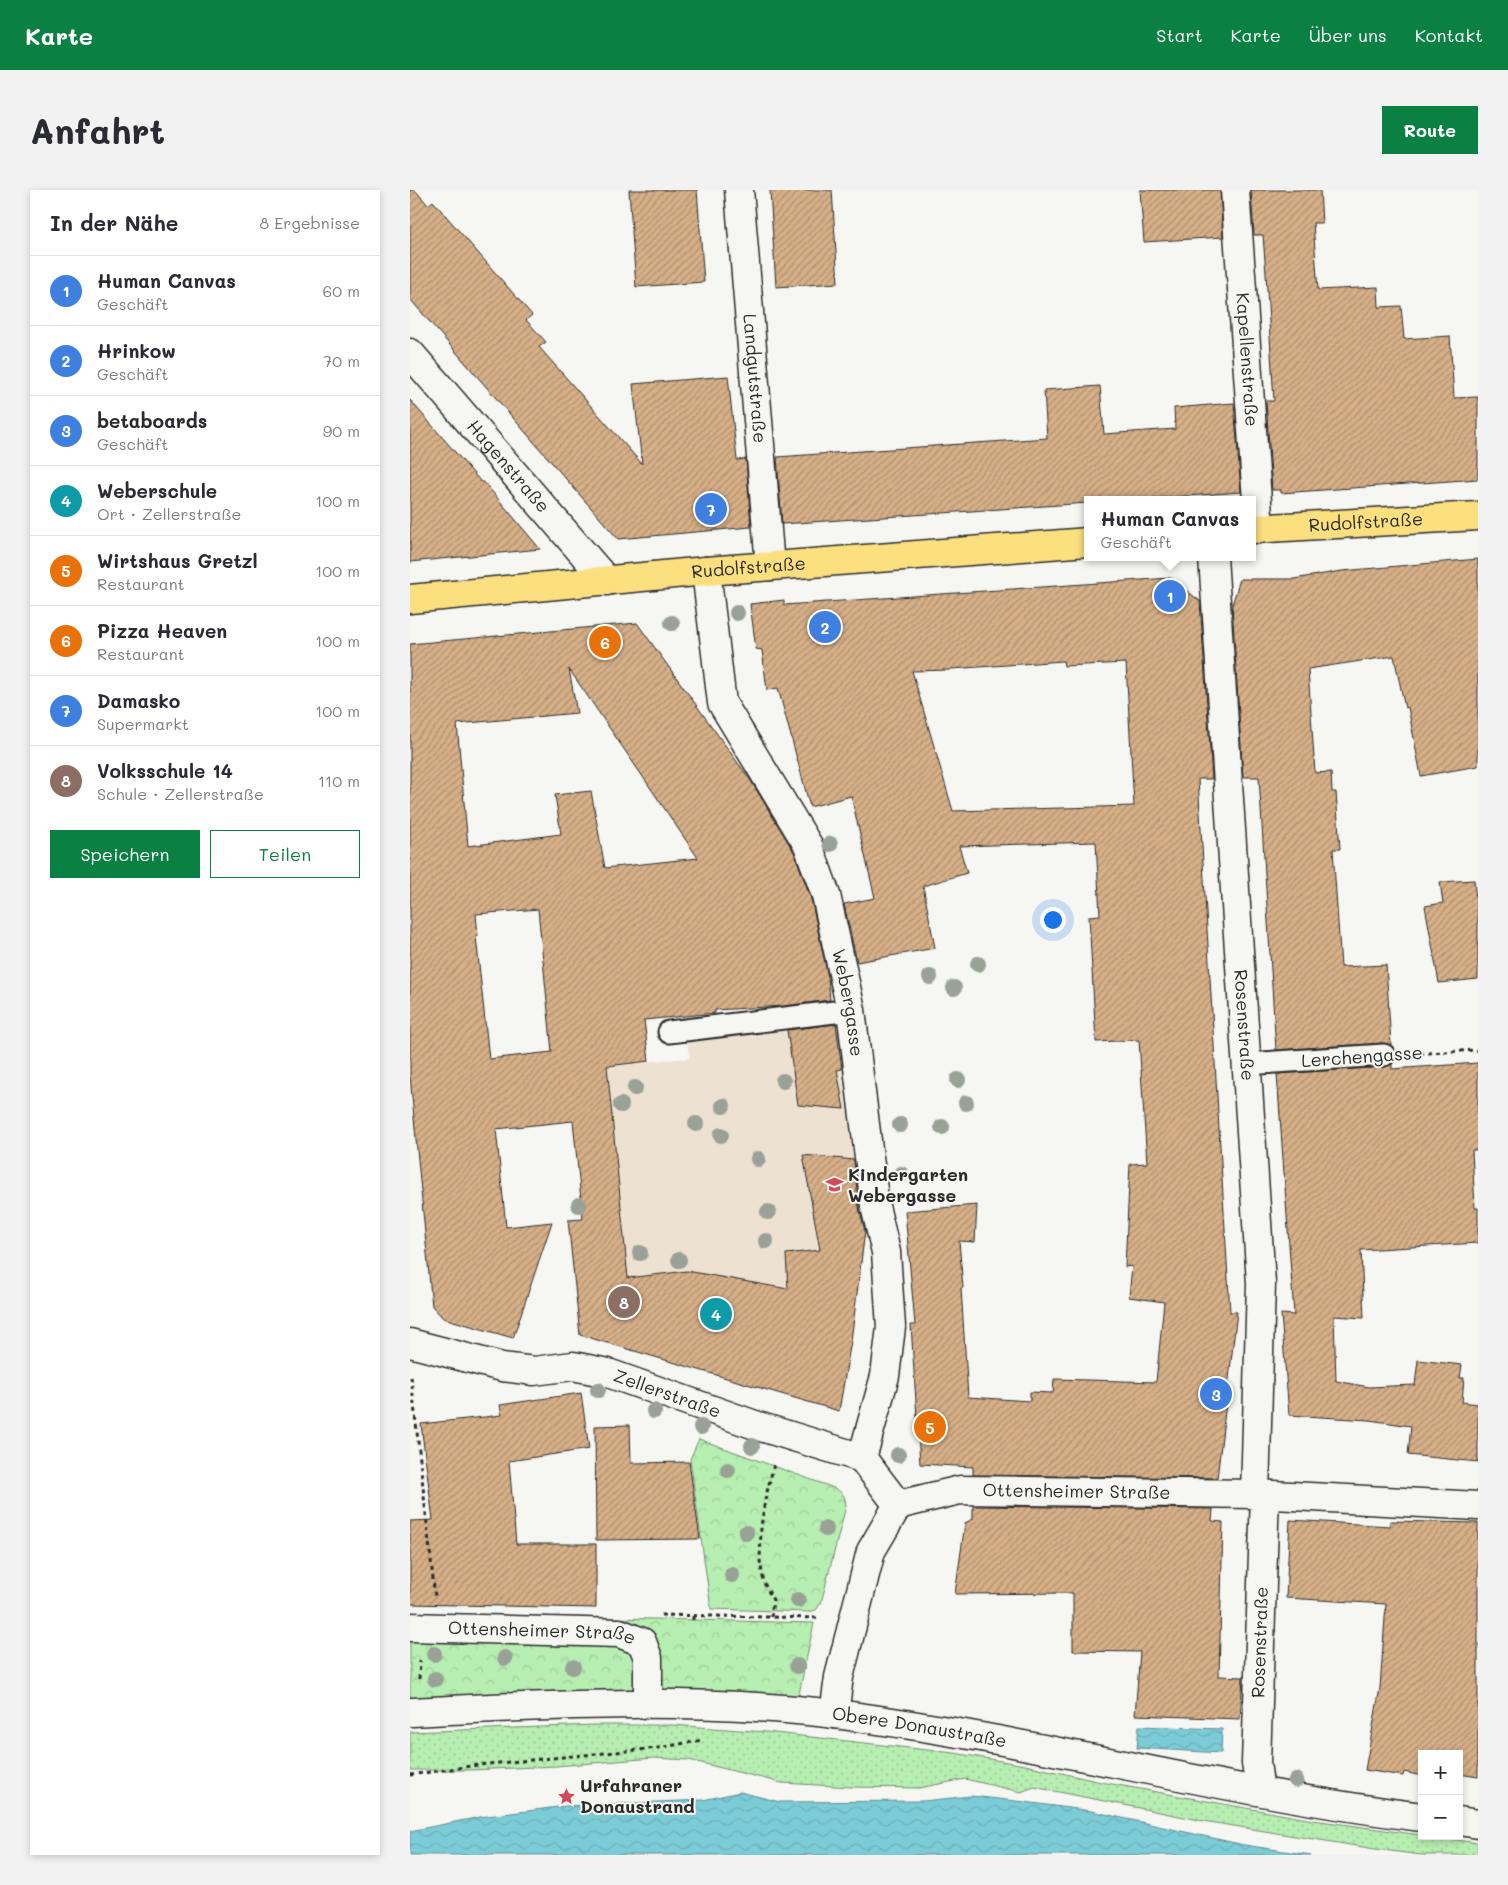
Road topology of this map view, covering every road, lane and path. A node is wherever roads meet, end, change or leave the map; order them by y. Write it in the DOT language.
graph roads {
  1 [pos="739,190"];
  2 [pos="1235,190"];
  3 [pos="410,353"];
  4 [pos="1254,496"];
  5 [pos="1478,516"];
  6 [pos="1256,529"];
  7 [pos="1084,542"];
  8 [pos="1213,561"];
  9 [pos="770,566"];
  10 [pos="706,571"];
  11 [pos="607,581"];
  12 [pos="410,600"];
  13 [pos="851,1010"];
  14 [pos="669,1032"];
  15 [pos="1478,1050"];
  16 [pos="1384,1056"];
  17 [pos="1246,1064"];
  18 [pos="410,1343"];
  19 [pos="410,1368"];
  20 [pos="862,1458"];
  21 [pos="775,1461"];
  22 [pos="1260,1494"];
  23 [pos="898,1505"];
  24 [pos="1478,1506"];
  25 [pos="693,1615"];
  26 [pos="772,1617"];
  27 [pos="693,1620"];
  28 [pos="422,1628"];
  29 [pos="648,1703"];
  30 [pos="414,1712"];
  31 [pos="834,1714"];
  32 [pos="707,1739"];
  33 [pos="410,1775"];
  34 [pos="1260,1792"];
  35 [pos="1418,1816"];
  36 [pos="1463,1822"];
  37 [pos="1478,1824"];
  1 -- 9 [label="street, Landgutstraße"];
  2 -- 4 [label="street, Kapellenstraße"];
  3 -- 11 [label="street, Hagenstraße"];
  5 -- 6 [label="main road, Rudolfstraße"];
  7 -- 9 [label="main road, Rudolfstraße"];
  8 -- 17 [label="street, Rosenstraße"];
  9 -- 10 [label="main road, Rudolfstraße"];
  10 -- 11 [label="main road, Rudolfstraße"];
  10 -- 13 [label="street, Webergasse"];
  11 -- 12 [label="main road, Rudolfstraße"];
  13 -- 14 [label="lane"];
  13 -- 20 [label="street, Webergasse"];
  15 -- 16 [label="path, Lerchengasse"];
  16 -- 17 [label="lane, Lerchengasse"];
  17 -- 22 [label="street, Rosenstraße"];
  18 -- 20 [label="street, Zellerstraße"];
  19 -- 28 [label="path"];
  20 -- 23 [label="street"];
  21 -- 26 [label="path"];
  22 -- 23 [label="street, Ottensheimer Straße"];
  22 -- 24 [label="street, Ottensheimer Straße"];
  22 -- 34 [label="street, Rosenstraße"];
  23 -- 31 [label="street"];
  25 -- 27 [label="path"];
  28 -- 29 [label="street, Ottensheimer Straße"];
  28 -- 30 [label="path"];
  29 -- 30 [label="street, Obere Donaustraße"];
  29 -- 31 [label="street, Obere Donaustraße"];
  31 -- 34 [label="street, Obere Donaustraße"];
  32 -- 33 [label="path"];
  34 -- 35 [label="street, Obere Donaustraße"];
  36 -- 37 [label="street"];
}
